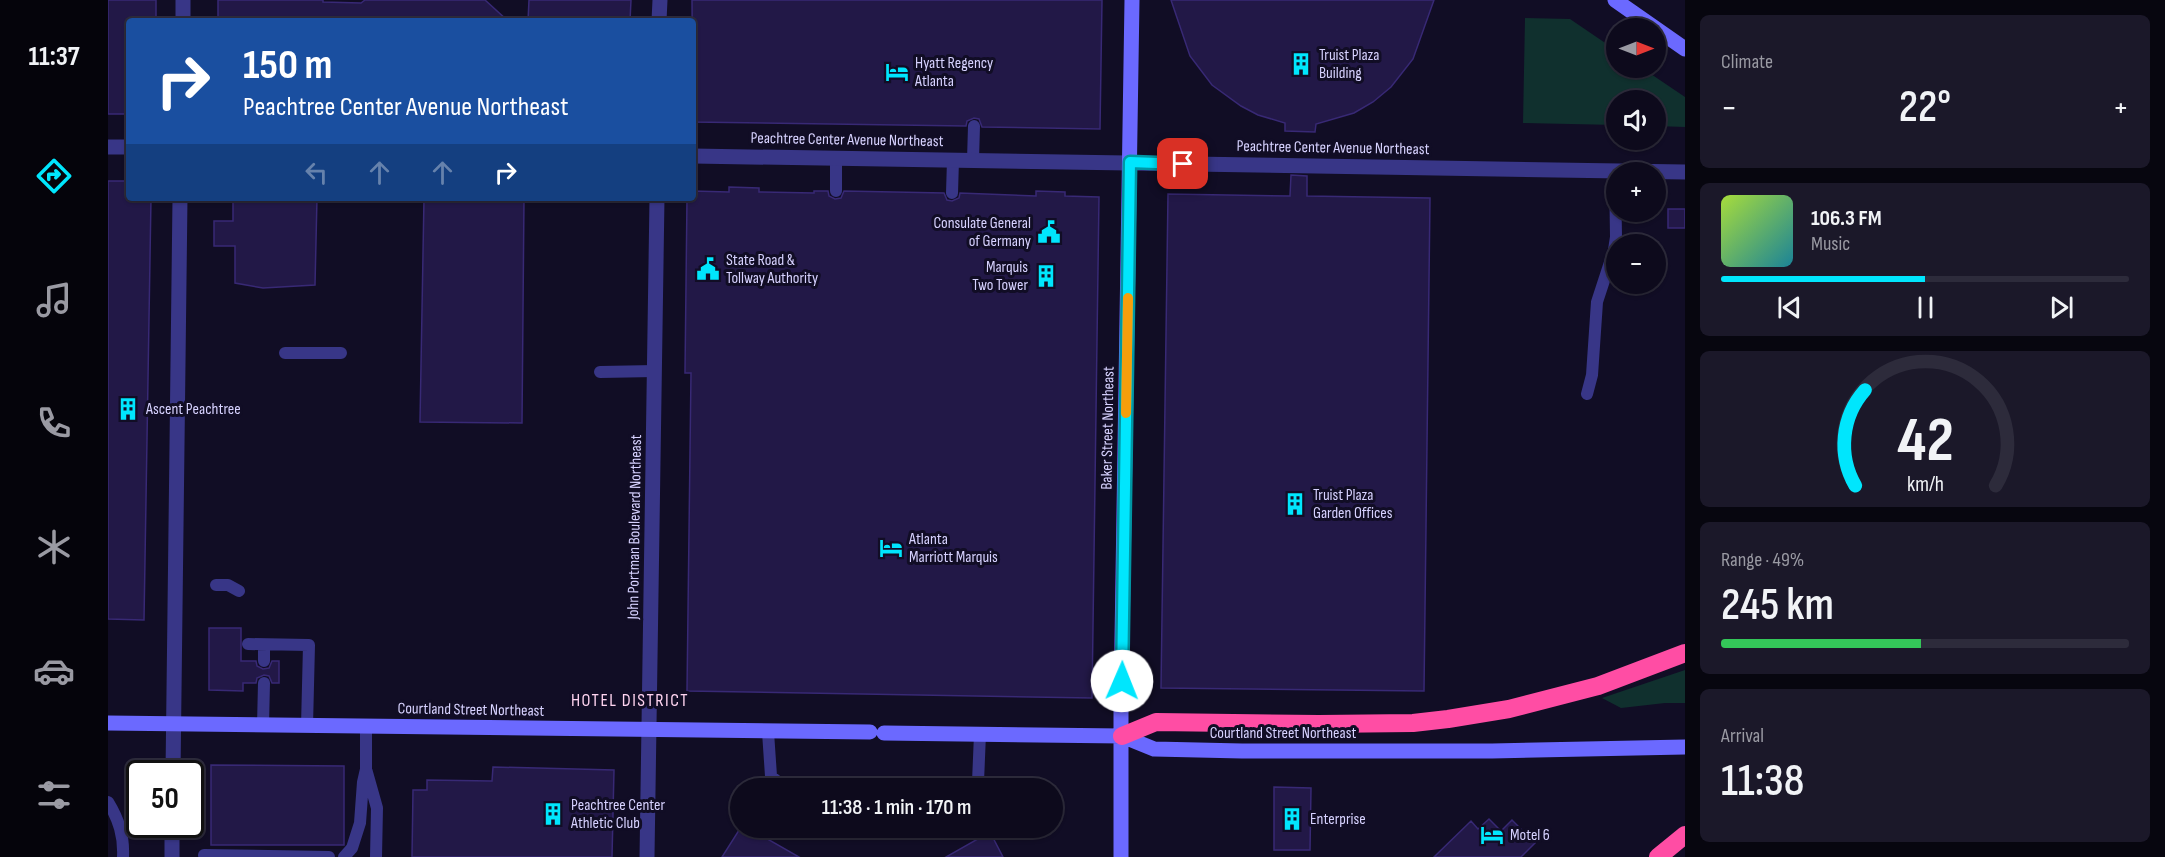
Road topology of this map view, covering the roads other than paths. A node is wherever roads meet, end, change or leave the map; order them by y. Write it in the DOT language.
graph roads {
  1 [pos="183,0"];
  2 [pos="660,0"];
  3 [pos="1132,0"];
  4 [pos="1615,0"];
  5 [pos="183,18"];
  6 [pos="659,18"];
  7 [pos="1685,49"];
  8 [pos="974,126"];
  9 [pos="108,147"];
  10 [pos="126,147"];
  11 [pos="696,156"];
  12 [pos="837,158"];
  13 [pos="953,160"];
  14 [pos="974,160"];
  15 [pos="1130,162"];
  16 [pos="1606,171"];
  17 [pos="1666,172"];
  18 [pos="1685,172"];
  19 [pos="836,191"];
  20 [pos="952,193"];
  21 [pos="180,201"];
  22 [pos="657,201"];
  23 [pos="1616,222"];
  24 [pos="285,353"];
  25 [pos="341,353"];
  26 [pos="655,371"];
  27 [pos="600,372"];
  28 [pos="1587,394"];
  29 [pos="216,585"];
  30 [pos="239,591"];
  31 [pos="248,644"];
  32 [pos="264,645"];
  33 [pos="1685,653"];
  34 [pos="264,661"];
  35 [pos="264,683"];
  36 [pos="108,723"];
  37 [pos="174,724"];
  38 [pos="263,725"];
  39 [pos="307,726"];
  40 [pos="366,727"];
  41 [pos="649,730"];
  42 [pos="768,732"];
  43 [pos="980,734"];
  44 [pos="1122,736"];
  45 [pos="1685,747"];
  46 [pos="173,760"];
  47 [pos="366,769"];
  48 [pos="773,778"];
  49 [pos="978,778"];
  50 [pos="108,802"];
  51 [pos="1685,835"];
  52 [pos="172,838"];
  53 [pos="204,855"];
  54 [pos="123,857"];
  55 [pos="172,857"];
  56 [pos="329,857"];
  57 [pos="344,857"];
  58 [pos="376,857"];
  59 [pos="647,857"];
  60 [pos="1121,857"];
  61 [pos="1658,857"];
  1 -- 5 [label="street"];
  2 -- 6 [label="street"];
  3 -- 15 [label="main road, Baker Street Northeast"];
  4 -- 7 [label="main road"];
  8 -- 14 [label="lane"];
  9 -- 10 [label="street"];
  11 -- 12 [label="street, Peachtree Center Avenue Northeast"];
  12 -- 13 [label="street, Peachtree Center Avenue Northeast"];
  12 -- 19 [label="lane"];
  13 -- 14 [label="street, Peachtree Center Avenue Northeast"];
  13 -- 20 [label="lane"];
  14 -- 15 [label="street, Peachtree Center Avenue Northeast"];
  15 -- 16 [label="street, Peachtree Center Avenue Northeast"];
  15 -- 44 [label="main road, Baker Street Northeast"];
  17 -- 18 [label="street, Peachtree Center Avenue Northeast"];
  21 -- 37 [label="street"];
  22 -- 26 [label="street, John Portman Boulevard Northeast"];
  23 -- 28 [label="lane"];
  24 -- 25 [label="lane"];
  26 -- 27 [label="lane"];
  26 -- 41 [label="street, John Portman Boulevard Northeast"];
  29 -- 30 [label="lane"];
  31 -- 32 [label="lane"];
  32 -- 34 [label="lane"];
  32 -- 39 [label="lane"];
  33 -- 44 [label="highway"];
  35 -- 38 [label="lane"];
  36 -- 37 [label="main road, Courtland Street Northeast"];
  37 -- 38 [label="main road, Courtland Street Northeast"];
  37 -- 46 [label="street"];
  38 -- 39 [label="main road, Courtland Street Northeast"];
  39 -- 40 [label="main road, Courtland Street Northeast"];
  40 -- 41 [label="main road, Courtland Street Northeast"];
  40 -- 47 [label="lane"];
  41 -- 42 [label="main road, Courtland Street Northeast"];
  41 -- 59 [label="street, John Portman Boulevard Northeast"];
  42 -- 43 [label="main road, Courtland Street Northeast"];
  42 -- 48 [label="lane"];
  43 -- 44 [label="main road, Courtland Street Northeast"];
  43 -- 49 [label="lane"];
  44 -- 45 [label="main road, Courtland Street Northeast"];
  44 -- 60 [label="main road, Baker Street Northeast"];
  47 -- 57 [label="lane"];
  47 -- 58 [label="lane"];
  50 -- 54 [label="lane"];
  51 -- 61 [label="highway"];
  52 -- 55 [label="street"];
  53 -- 56 [label="lane"];
}
